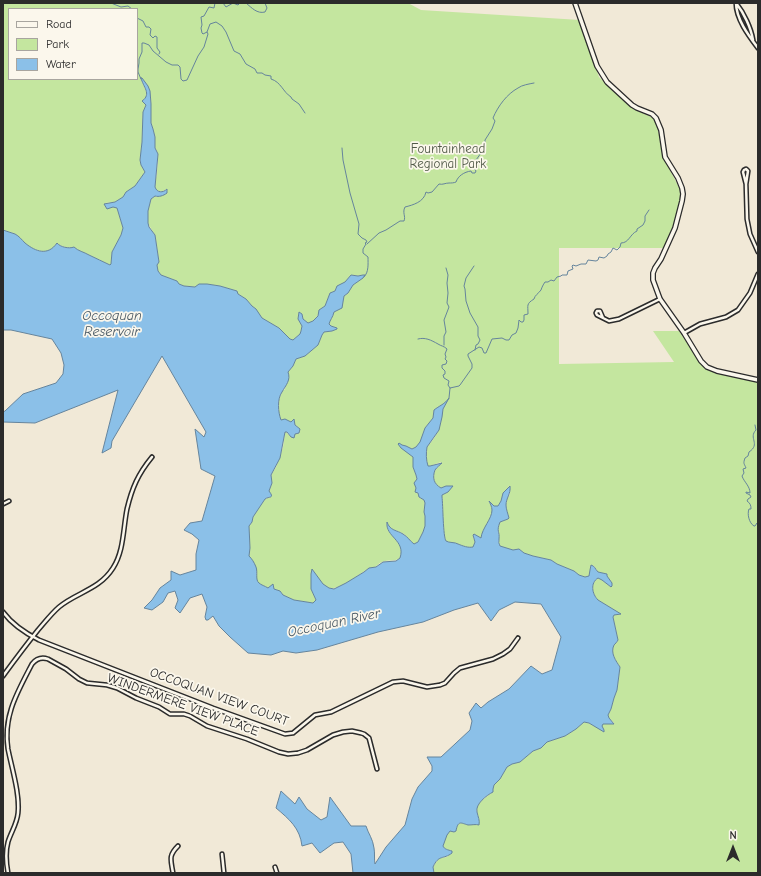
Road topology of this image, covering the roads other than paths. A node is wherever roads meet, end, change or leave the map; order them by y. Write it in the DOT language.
graph roads {
  1 [pos="575,3"];
  2 [pos="736,3"];
  3 [pos="758,48"];
  4 [pos="746,184"];
  5 [pos="758,252"];
  6 [pos="758,274"];
  7 [pos="660,299"];
  8 [pos="603,318"];
  9 [pos="684,334"];
  10 [pos="758,380"];
  11 [pos="152,457"];
  12 [pos="9,500"];
  13 [pos="3,504"];
  14 [pos="3,612"];
  15 [pos="33,637"];
  16 [pos="518,638"];
  17 [pos="3,676"];
  18 [pos="377,769"];
  19 [pos="178,846"];
  20 [pos="222,854"];
  21 [pos="275,867"];
  22 [pos="8,873"];
  23 [pos="173,873"];
  24 [pos="224,873"];
  25 [pos="277,873"];
  1 -- 7 [label="street"];
  2 -- 3 [label="street"];
  4 -- 4 [label="street"];
  4 -- 5 [label="street"];
  6 -- 9 [label="street"];
  7 -- 8 [label="street"];
  7 -- 9 [label="street"];
  9 -- 10 [label="street"];
  11 -- 15 [label="street"];
  12 -- 13 [label="street"];
  14 -- 15 [label="street, OCCOQUAN VIEW COURT"];
  15 -- 16 [label="street, OCCOQUAN VIEW COURT"];
  15 -- 17 [label="street"];
  18 -- 22 [label="street, WINDERMERE VIEW PLACE"];
  19 -- 23 [label="street"];
  20 -- 24 [label="street"];
  21 -- 25 [label="street"];
}
